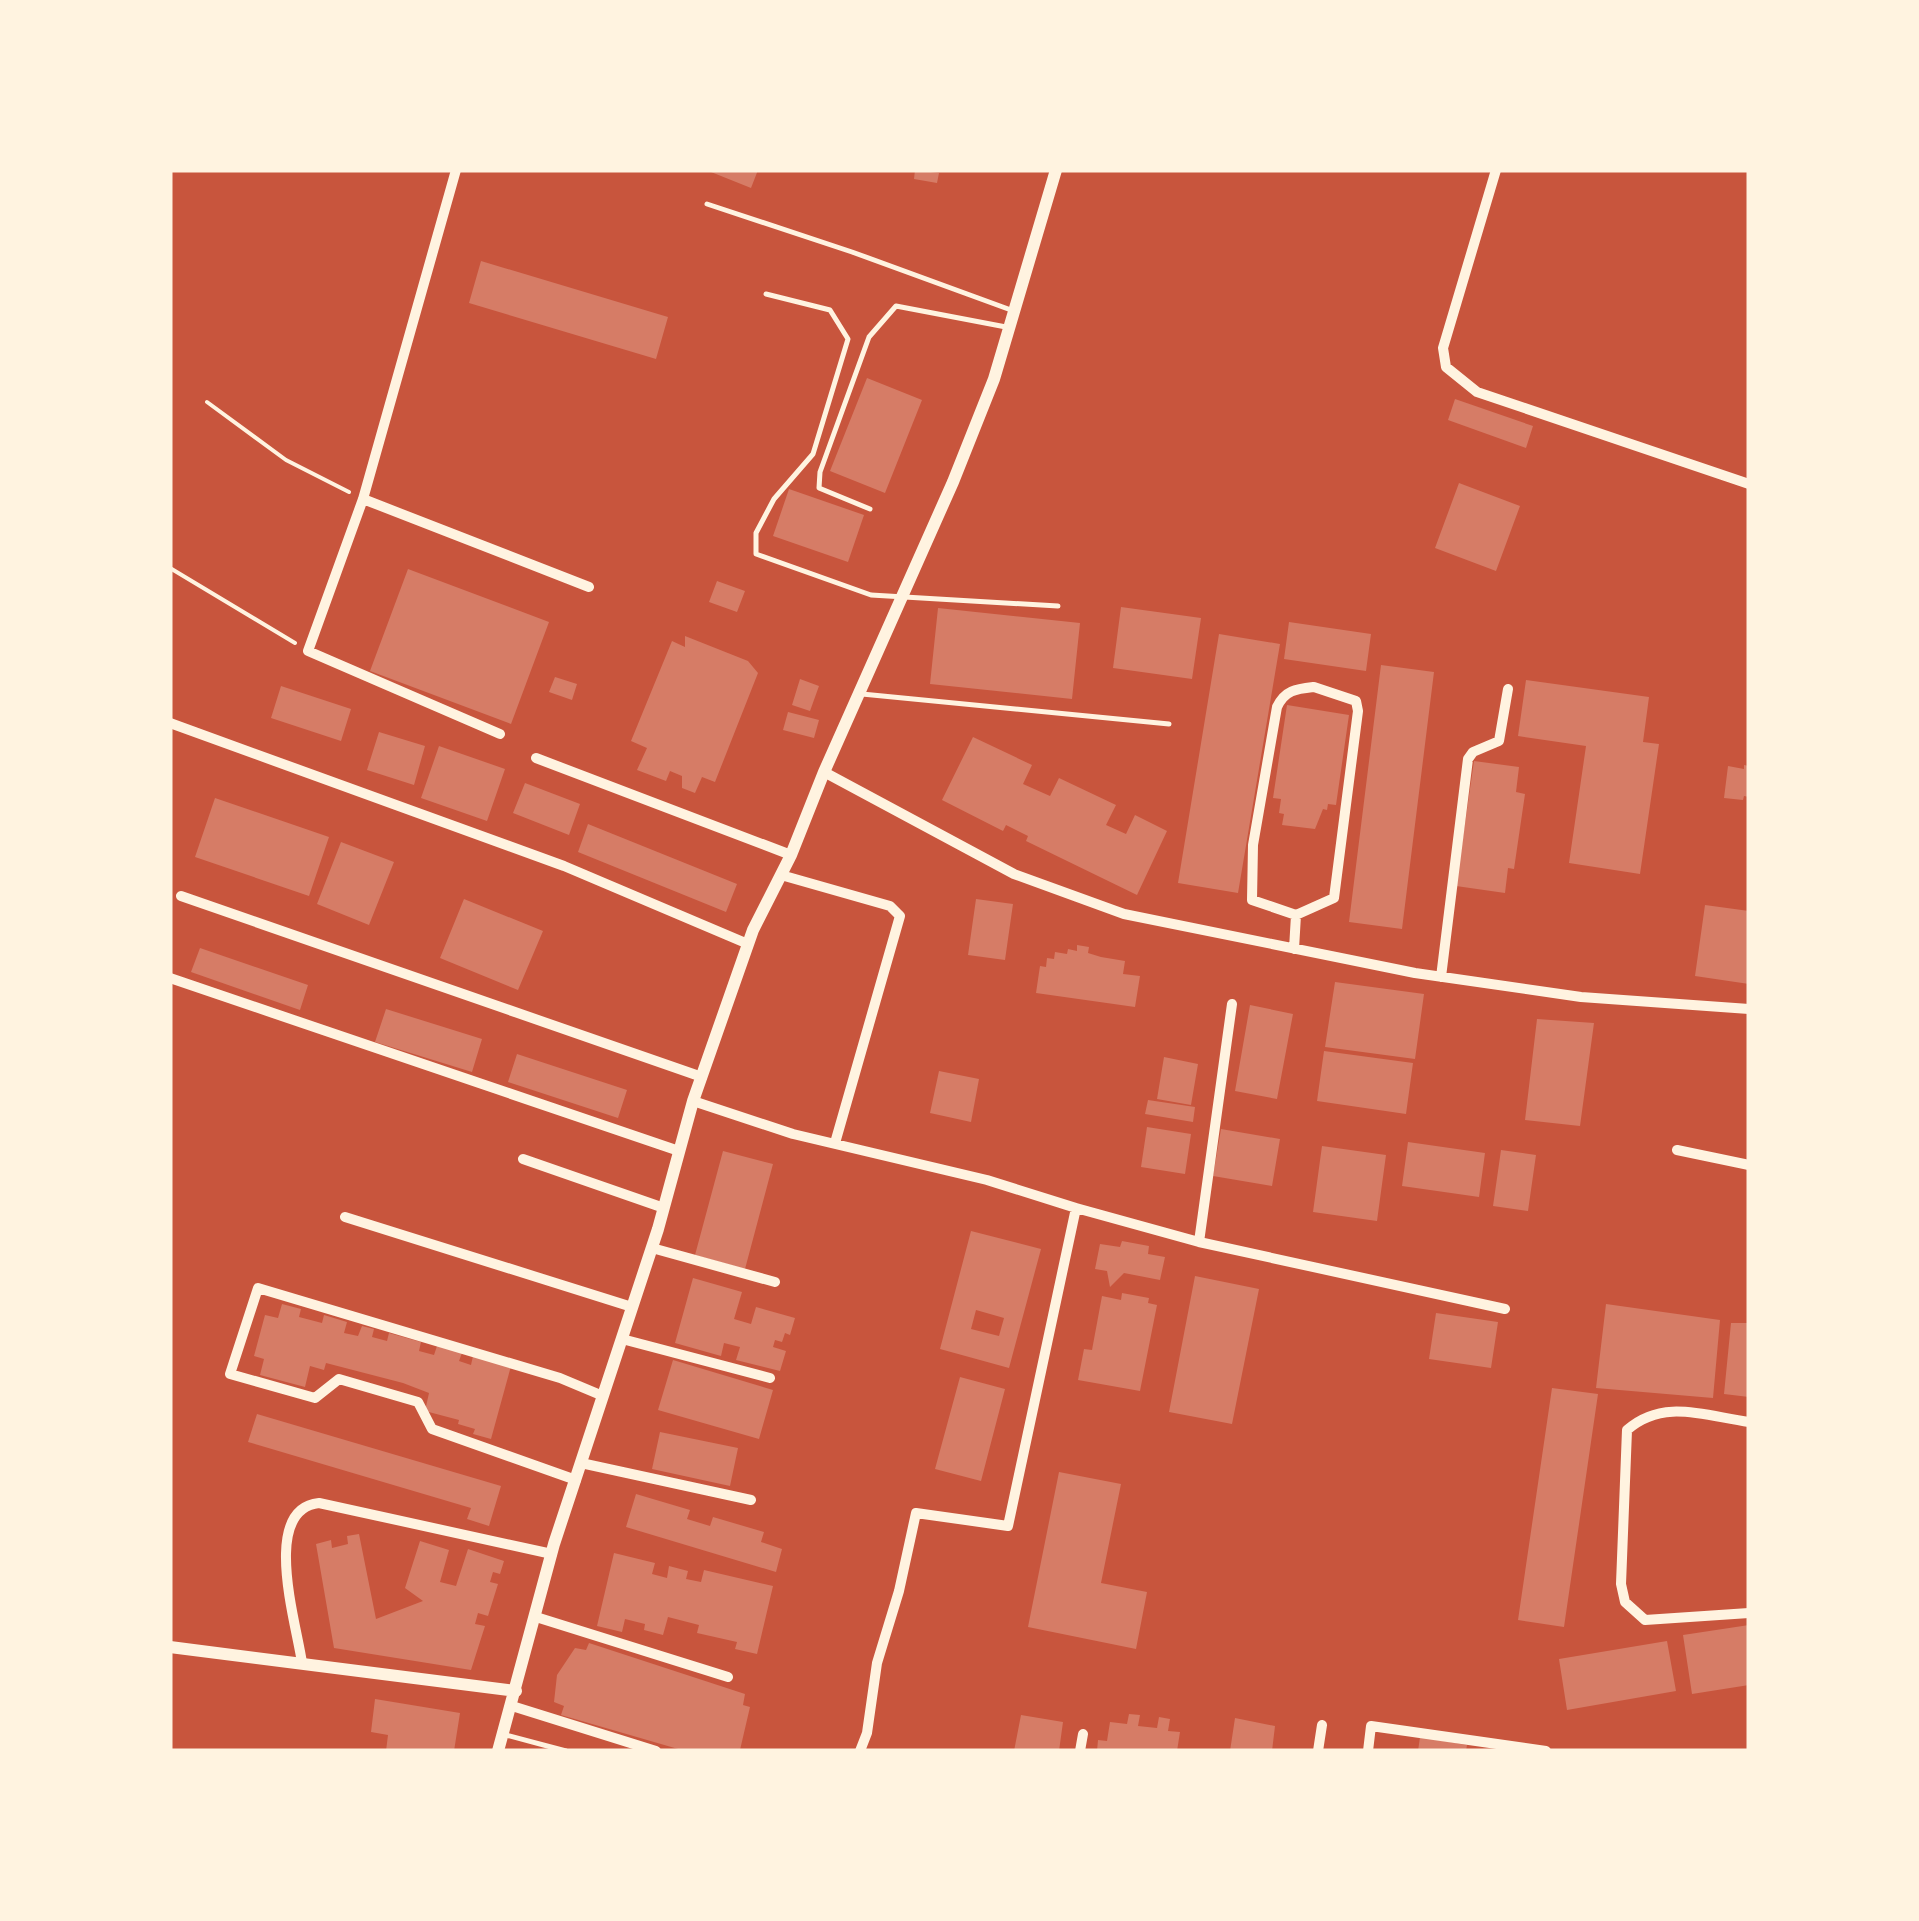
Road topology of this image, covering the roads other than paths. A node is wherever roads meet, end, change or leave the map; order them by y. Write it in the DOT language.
graph roads {
  1 [pos="456,170"];
  2 [pos="1056,170"];
  3 [pos="1496,170"];
  4 [pos="707,204"];
  5 [pos="766,294"];
  6 [pos="1014,311"];
  7 [pos="1009,327"];
  8 [pos="1749,484"];
  9 [pos="362,499"];
  10 [pos="870,509"];
  11 [pos="590,587"];
  12 [pos="902,597"];
  13 [pos="1058,606"];
  14 [pos="1508,689"];
  15 [pos="860,693"];
  16 [pos="170,722"];
  17 [pos="1169,724"];
  18 [pos="500,734"];
  19 [pos="536,758"];
  20 [pos="824,772"];
  21 [pos="791,855"];
  22 [pos="781,875"];
  23 [pos="181,896"];
  24 [pos="1296,916"];
  25 [pos="748,944"];
  26 [pos="1294,948"];
  27 [pos="1441,977"];
  28 [pos="170,978"];
  29 [pos="1232,1004"];
  30 [pos="1749,1009"];
  31 [pos="702,1076"];
  32 [pos="693,1101"];
  33 [pos="835,1144"];
  34 [pos="1677,1150"];
  35 [pos="679,1151"];
  36 [pos="523,1159"];
  37 [pos="1749,1165"];
  38 [pos="664,1208"];
  39 [pos="1076,1208"];
  40 [pos="345,1218"];
  41 [pos="1199,1242"];
  42 [pos="652,1248"];
  43 [pos="775,1282"];
  44 [pos="632,1307"];
  45 [pos="1505,1308"];
  46 [pos="622,1339"];
  47 [pos="770,1378"];
  48 [pos="603,1396"];
  49 [pos="1749,1422"];
  50 [pos="581,1463"];
  51 [pos="576,1480"];
  52 [pos="751,1500"];
  53 [pos="552,1554"];
  54 [pos="1749,1613"];
  55 [pos="536,1617"];
  56 [pos="170,1647"];
  57 [pos="302,1662"];
  58 [pos="728,1677"];
  59 [pos="516,1691"];
  60 [pos="512,1706"];
  61 [pos="1322,1725"];
  62 [pos="1082,1734"];
  63 [pos="503,1735"];
  64 [pos="498,1751"];
  65 [pos="566,1751"];
  66 [pos="656,1751"];
  67 [pos="860,1751"];
  68 [pos="1080,1751"];
  69 [pos="1318,1751"];
  70 [pos="1368,1751"];
  71 [pos="1546,1751"];
  1 -- 9 [label="street"];
  2 -- 6 [label="street"];
  3 -- 8 [label="street"];
  4 -- 6 [label="lane"];
  5 -- 12 [label="lane"];
  6 -- 7 [label="street"];
  7 -- 10 [label="lane"];
  7 -- 12 [label="street"];
  9 -- 11 [label="street"];
  9 -- 18 [label="street"];
  12 -- 13 [label="lane"];
  12 -- 15 [label="street"];
  14 -- 27 [label="street"];
  15 -- 17 [label="lane"];
  15 -- 20 [label="street"];
  16 -- 25 [label="street"];
  19 -- 21 [label="street"];
  20 -- 21 [label="street"];
  20 -- 26 [label="street"];
  21 -- 22 [label="street"];
  22 -- 25 [label="street"];
  22 -- 33 [label="street"];
  23 -- 31 [label="street"];
  24 -- 24 [label="street"];
  24 -- 26 [label="street"];
  25 -- 31 [label="street"];
  26 -- 27 [label="street"];
  27 -- 30 [label="street"];
  28 -- 35 [label="street"];
  29 -- 41 [label="street"];
  31 -- 32 [label="street"];
  32 -- 33 [label="street"];
  32 -- 35 [label="street"];
  33 -- 39 [label="street"];
  34 -- 37 [label="street"];
  35 -- 38 [label="street"];
  36 -- 38 [label="street"];
  38 -- 42 [label="street"];
  39 -- 41 [label="street"];
  39 -- 67 [label="street"];
  40 -- 44 [label="street"];
  41 -- 45 [label="street"];
  42 -- 43 [label="street"];
  42 -- 44 [label="street"];
  44 -- 46 [label="street"];
  46 -- 47 [label="street"];
  46 -- 48 [label="street"];
  48 -- 50 [label="street"];
  48 -- 51 [label="street"];
  49 -- 54 [label="street"];
  50 -- 51 [label="street"];
  50 -- 52 [label="street"];
  51 -- 53 [label="street"];
  53 -- 55 [label="street"];
  53 -- 57 [label="street"];
  55 -- 58 [label="street"];
  55 -- 59 [label="street"];
  56 -- 57 [label="street"];
  57 -- 59 [label="street"];
  59 -- 60 [label="street"];
  60 -- 63 [label="street"];
  60 -- 66 [label="street"];
  61 -- 69 [label="street"];
  62 -- 68 [label="street"];
  63 -- 64 [label="street"];
  63 -- 65 [label="lane"];
  70 -- 71 [label="street"];
}
